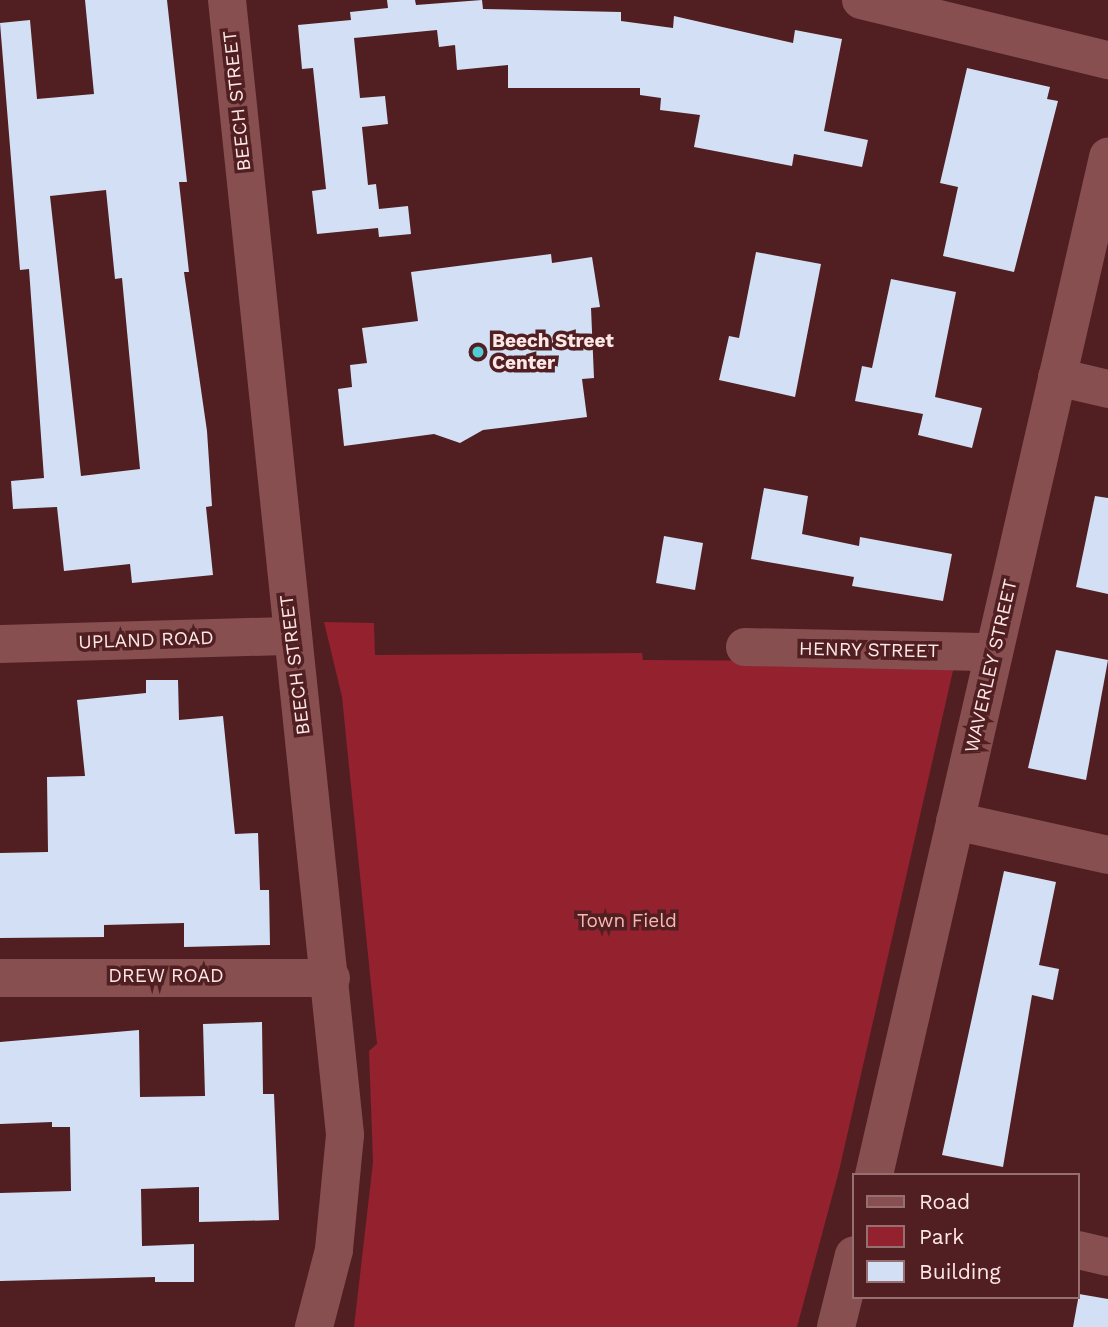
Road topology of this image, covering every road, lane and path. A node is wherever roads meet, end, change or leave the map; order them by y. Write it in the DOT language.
graph roads {
  1 [pos="227,0"];
  2 [pos="861,0"];
  3 [pos="1108,60"];
  4 [pos="1108,157"];
  5 [pos="1057,377"];
  6 [pos="1108,389"];
  7 [pos="293,636"];
  8 [pos="0,644"];
  9 [pos="745,648"];
  10 [pos="994,652"];
  11 [pos="955,821"];
  12 [pos="1108,855"];
  13 [pos="0,978"];
  14 [pos="331,978"];
  15 [pos="874,1173"];
  16 [pos="1080,1250"];
  17 [pos="1108,1257"];
  18 [pos="852,1263"];
  19 [pos="314,1327"];
  20 [pos="835,1327"];
  1 -- 7 [label="street, BEECH STREET"];
  2 -- 3 [label="street"];
  4 -- 5 [label="street, WAVERLEY STREET"];
  5 -- 6 [label="street"];
  5 -- 10 [label="street, WAVERLEY STREET"];
  7 -- 8 [label="street, UPLAND ROAD"];
  7 -- 14 [label="street, BEECH STREET"];
  9 -- 10 [label="street, HENRY STREET"];
  10 -- 11 [label="street, WAVERLEY STREET"];
  11 -- 12 [label="street"];
  11 -- 15 [label="street, WAVERLEY STREET"];
  13 -- 14 [label="street, DREW ROAD"];
  14 -- 19 [label="street, BEECH STREET"];
  16 -- 17 [label="street"];
  18 -- 20 [label="street"];
}
